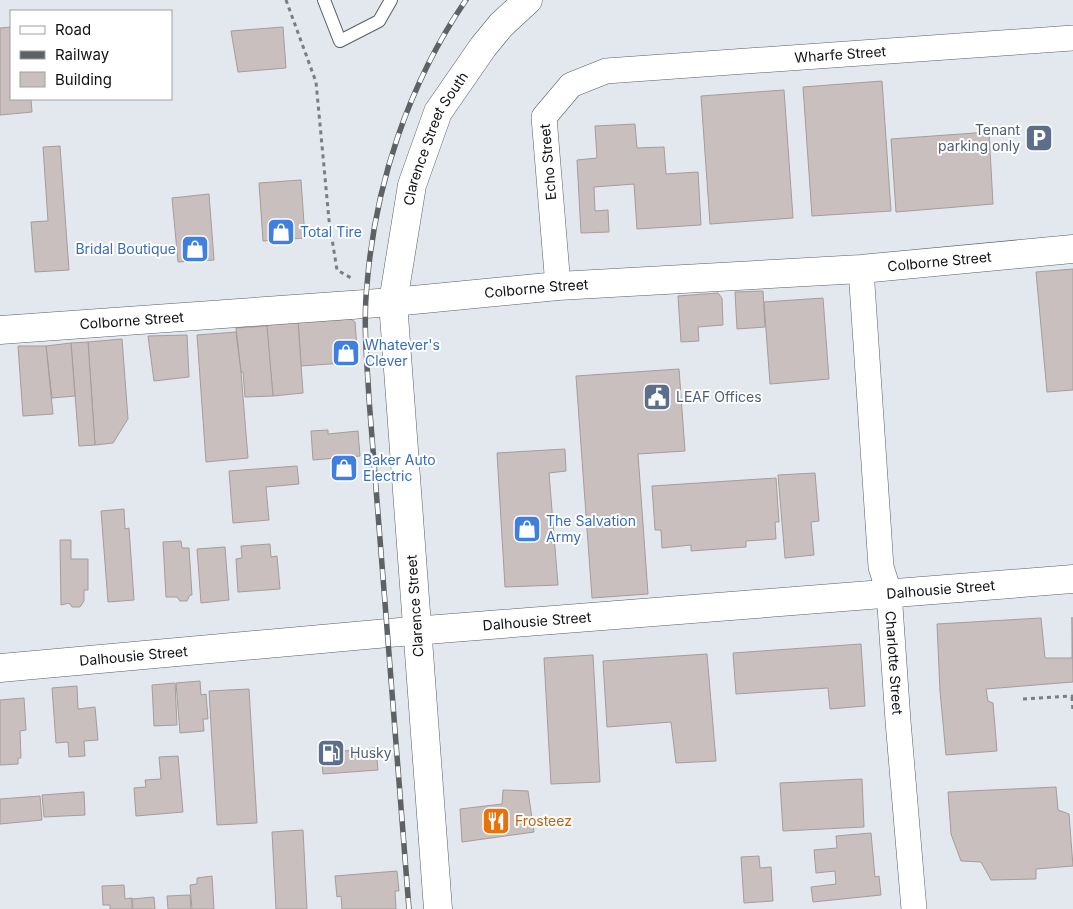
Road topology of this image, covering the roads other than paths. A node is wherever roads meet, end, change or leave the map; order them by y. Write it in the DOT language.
graph roads {
  1 [pos="324,0"];
  2 [pos="391,0"];
  3 [pos="528,0"];
  4 [pos="1073,38"];
  5 [pos="606,71"];
  6 [pos="1073,249"];
  7 [pos="860,269"];
  8 [pos="558,286"];
  9 [pos="393,302"];
  10 [pos="0,330"];
  11 [pos="1073,578"];
  12 [pos="889,592"];
  13 [pos="417,632"];
  14 [pos="0,668"];
  15 [pos="438,909"];
  16 [pos="914,909"];
  1 -- 2 [label="lane"];
  3 -- 9 [label="main road, Clarence Street South"];
  4 -- 5 [label="street, Wharfe Street"];
  5 -- 8 [label="street, Echo Street"];
  6 -- 7 [label="main road, Colborne Street"];
  7 -- 8 [label="main road, Colborne Street"];
  7 -- 12 [label="street, Charlotte Street"];
  8 -- 9 [label="main road, Colborne Street"];
  9 -- 10 [label="main road, Colborne Street"];
  9 -- 13 [label="main road, Clarence Street"];
  11 -- 12 [label="main road, Dalhousie Street"];
  12 -- 13 [label="main road, Dalhousie Street"];
  12 -- 16 [label="street, Charlotte Street"];
  13 -- 14 [label="main road, Dalhousie Street"];
  13 -- 15 [label="main road, Clarence Street"];
}
